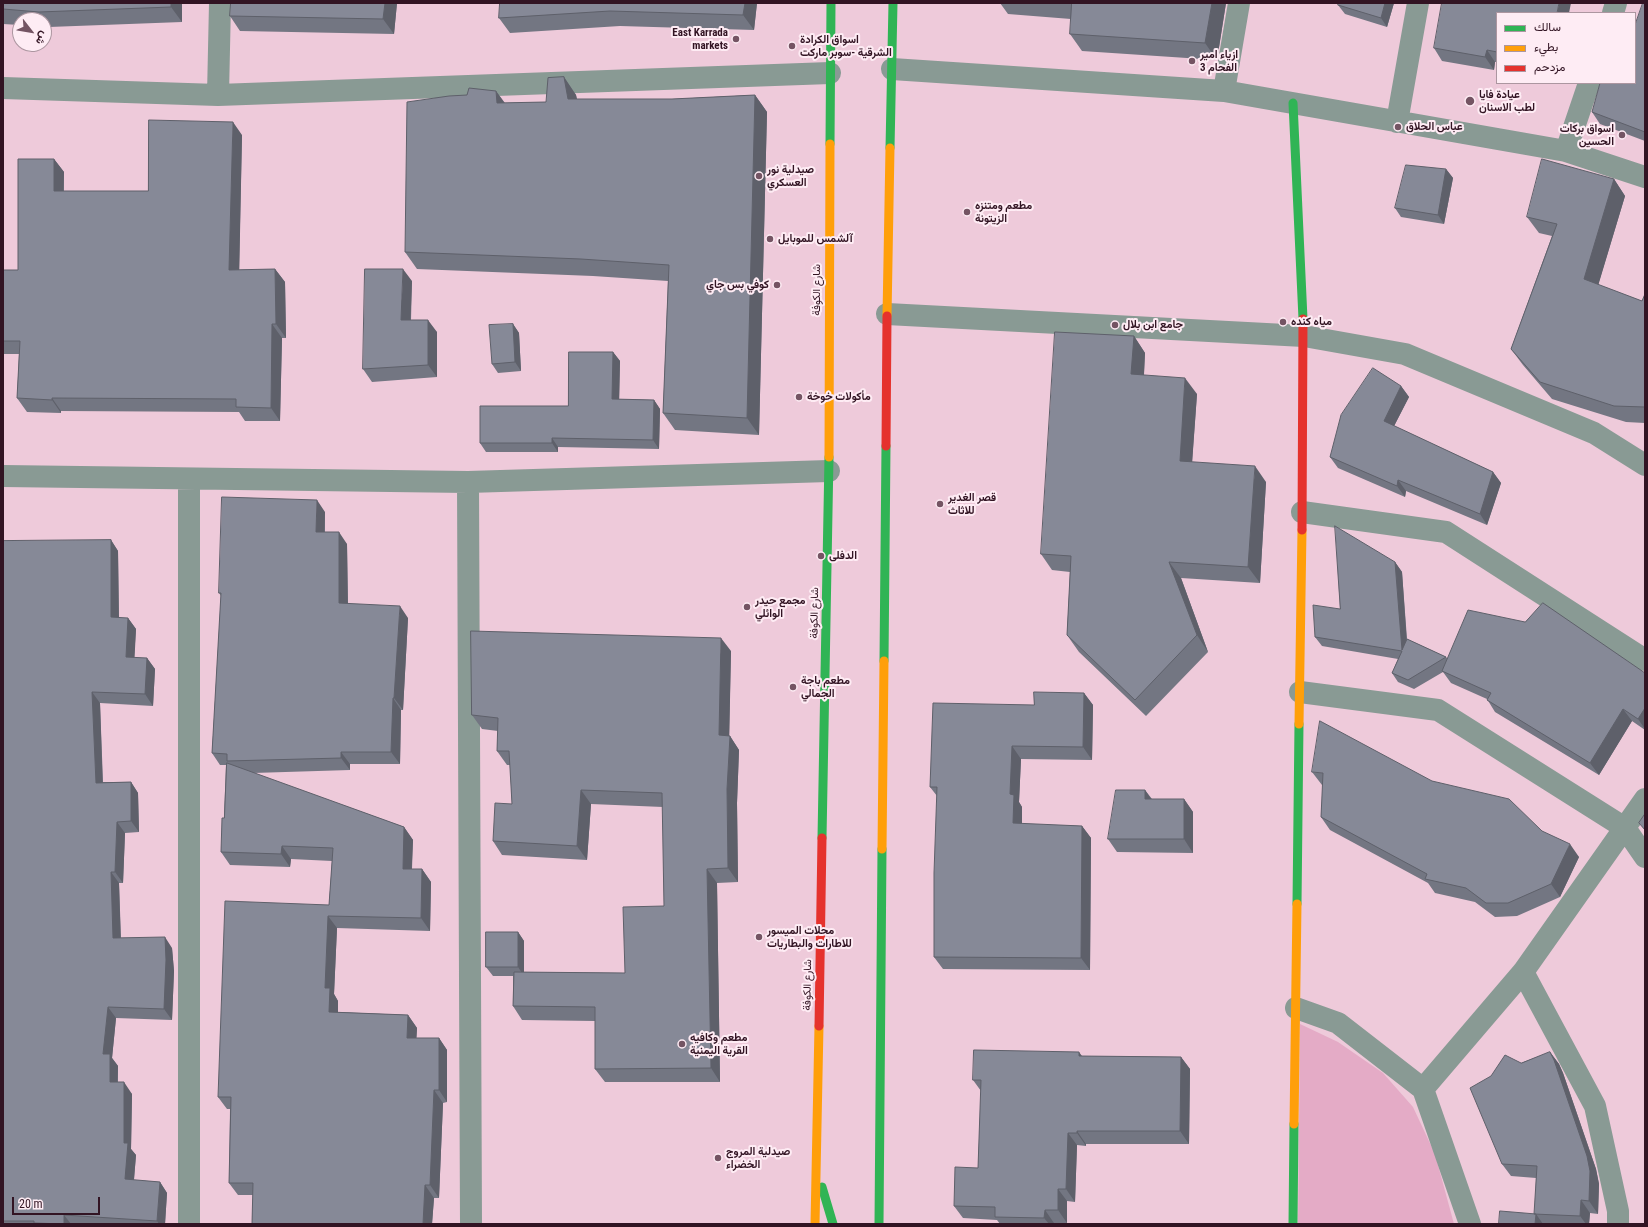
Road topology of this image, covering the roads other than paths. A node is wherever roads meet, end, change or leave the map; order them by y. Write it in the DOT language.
graph roads {
  1 [pos="220,3"];
  2 [pos="831,3"];
  3 [pos="893,3"];
  4 [pos="1239,3"];
  5 [pos="1418,3"];
  6 [pos="892,69"];
  7 [pos="830,73"];
  8 [pos="1589,84"];
  9 [pos="3,88"];
  10 [pos="1224,91"];
  11 [pos="218,96"];
  12 [pos="1293,103"];
  13 [pos="1397,122"];
  14 [pos="1566,151"];
  15 [pos="1645,176"];
  16 [pos="887,314"];
  17 [pos="1304,336"];
  18 [pos="1645,465"];
  19 [pos="829,471"];
  20 [pos="3,476"];
  21 [pos="189,479"];
  22 [pos="468,482"];
  23 [pos="1302,512"];
  24 [pos="1645,660"];
  25 [pos="1300,692"];
  26 [pos="1645,799"];
  27 [pos="1625,828"];
  28 [pos="1645,857"];
  29 [pos="1523,972"];
  30 [pos="1296,1008"];
  31 [pos="1423,1089"];
  32 [pos="816,1160"];
  33 [pos="189,1224"];
  34 [pos="471,1224"];
  35 [pos="815,1224"];
  36 [pos="833,1224"];
  37 [pos="879,1224"];
  38 [pos="1293,1224"];
  39 [pos="1470,1224"];
  40 [pos="1618,1224"];
  1 -- 11 [label="street"];
  2 -- 7 [label="main road, شارع الكوفة"];
  3 -- 6 [label="main road"];
  4 -- 10 [label="street"];
  5 -- 13 [label="street"];
  6 -- 10 [label="street"];
  6 -- 16 [label="main road"];
  7 -- 11 [label="street"];
  7 -- 19 [label="main road, شارع الكوفة"];
  8 -- 14 [label="street"];
  9 -- 11 [label="street"];
  10 -- 12 [label="street"];
  12 -- 13 [label="street"];
  12 -- 17 [label="main road"];
  13 -- 14 [label="street"];
  14 -- 15 [label="street"];
  16 -- 17 [label="street"];
  16 -- 37 [label="main road"];
  17 -- 18 [label="street"];
  17 -- 23 [label="main road"];
  19 -- 22 [label="street"];
  19 -- 32 [label="main road, شارع الكوفة"];
  20 -- 21 [label="street"];
  21 -- 22 [label="street"];
  21 -- 33 [label="street"];
  22 -- 34 [label="street"];
  23 -- 24 [label="street"];
  23 -- 25 [label="main road"];
  25 -- 27 [label="street"];
  25 -- 30 [label="main road"];
  26 -- 27 [label="street"];
  27 -- 28 [label="street"];
  27 -- 29 [label="street"];
  29 -- 31 [label="street"];
  29 -- 40 [label="street"];
  30 -- 31 [label="street"];
  30 -- 38 [label="main road"];
  31 -- 39 [label="street"];
  32 -- 35 [label="main road, شارع الكوفة"];
  32 -- 36 [label="main road"];
}
